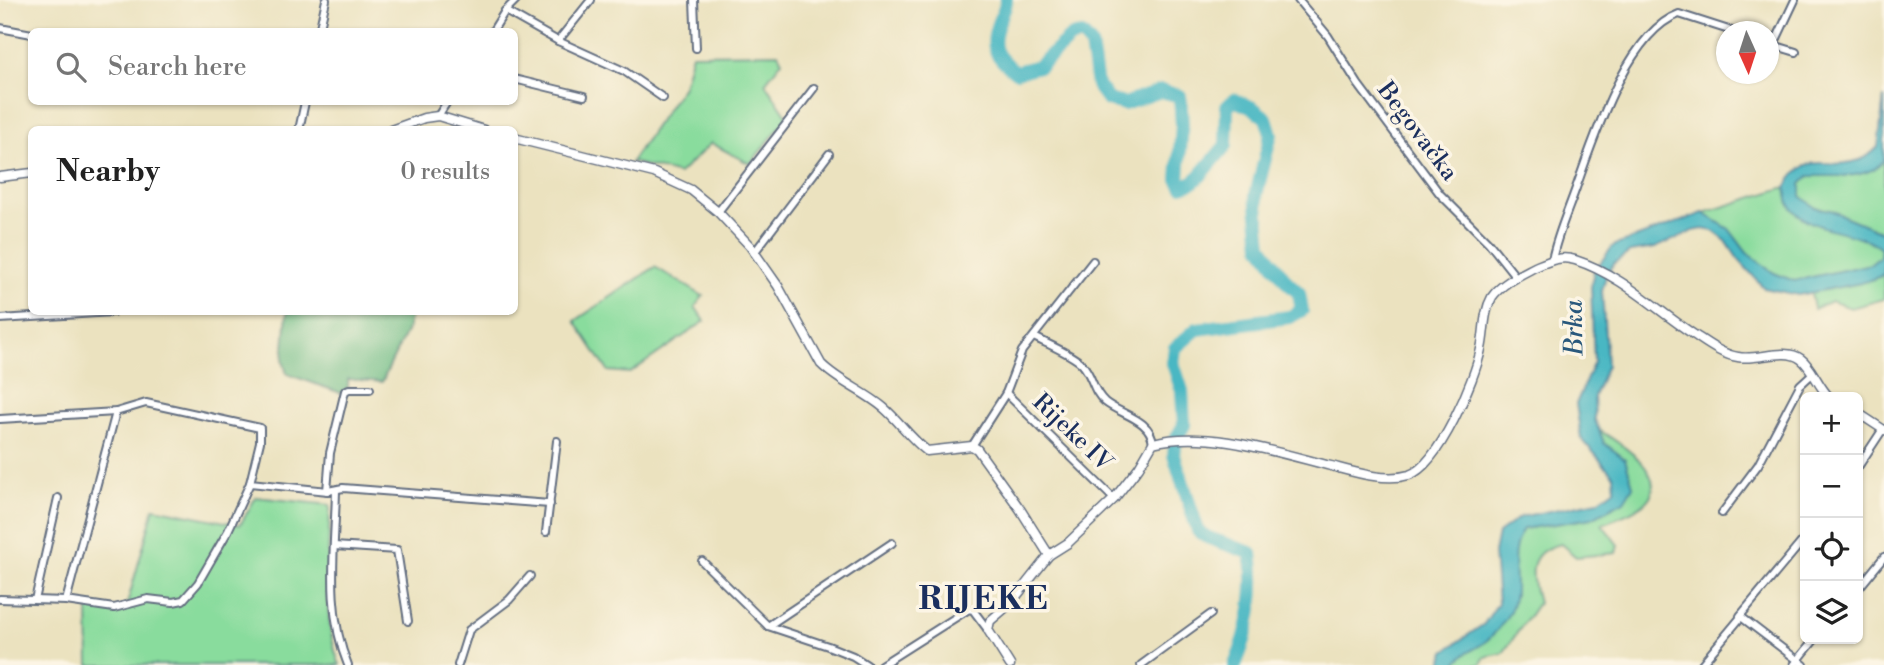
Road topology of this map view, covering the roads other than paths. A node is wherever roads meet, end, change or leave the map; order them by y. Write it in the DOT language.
graph roads {
  1 [pos="326,0"];
  2 [pos="516,0"];
  3 [pos="592,0"];
  4 [pos="694,0"];
  5 [pos="1298,0"];
  6 [pos="1795,0"];
  7 [pos="505,11"];
  8 [pos="1716,26"];
  9 [pos="0,28"];
  10 [pos="320,28"];
  11 [pos="494,28"];
  12 [pos="28,33"];
  13 [pos="1779,34"];
  14 [pos="558,41"];
  15 [pos="1779,46"];
  16 [pos="696,48"];
  17 [pos="1796,52"];
  18 [pos="518,80"];
  19 [pos="814,88"];
  20 [pos="584,96"];
  21 [pos="663,98"];
  22 [pos="304,105"];
  23 [pos="445,105"];
  24 [pos="438,116"];
  25 [pos="300,126"];
  26 [pos="402,126"];
  27 [pos="471,126"];
  28 [pos="518,139"];
  29 [pos="829,154"];
  30 [pos="28,174"];
  31 [pos="0,177"];
  32 [pos="718,212"];
  33 [pos="754,253"];
  34 [pos="1552,260"];
  35 [pos="1093,261"];
  36 [pos="1516,277"];
  37 [pos="65,315"];
  38 [pos="0,319"];
  39 [pos="1034,337"];
  40 [pos="1812,374"];
  41 [pos="370,389"];
  42 [pos="1825,392"];
  43 [pos="1006,393"];
  44 [pos="116,412"];
  45 [pos="1863,416"];
  46 [pos="0,419"];
  47 [pos="1883,429"];
  48 [pos="557,441"];
  49 [pos="1156,442"];
  50 [pos="972,446"];
  51 [pos="1863,459"];
  52 [pos="250,483"];
  53 [pos="336,490"];
  54 [pos="327,491"];
  55 [pos="58,498"];
  56 [pos="1114,499"];
  57 [pos="550,504"];
  58 [pos="1722,513"];
  59 [pos="546,532"];
  60 [pos="892,543"];
  61 [pos="1800,544"];
  62 [pos="334,546"];
  63 [pos="1049,555"];
  64 [pos="1884,557"];
  65 [pos="702,561"];
  66 [pos="530,576"];
  67 [pos="1863,583"];
  68 [pos="0,599"];
  69 [pos="35,600"];
  70 [pos="66,601"];
  71 [pos="1211,614"];
  72 [pos="1741,617"];
  73 [pos="408,621"];
  74 [pos="768,626"];
  75 [pos="988,630"];
  76 [pos="1812,644"];
  77 [pos="1799,663"];
  78 [pos="348,665"];
  79 [pos="458,665"];
  80 [pos="867,665"];
  81 [pos="881,665"];
  82 [pos="1010,665"];
  83 [pos="1141,665"];
  84 [pos="1701,665"];
  1 -- 10 [label="street"];
  2 -- 7 [label="street"];
  3 -- 14 [label="street"];
  4 -- 16 [label="street"];
  5 -- 36 [label="street, Begovačka"];
  6 -- 13 [label="street"];
  7 -- 11 [label="street"];
  7 -- 14 [label="street"];
  8 -- 34 [label="street"];
  9 -- 12 [label="street"];
  14 -- 21 [label="street"];
  15 -- 17 [label="street"];
  18 -- 20 [label="street"];
  19 -- 32 [label="street"];
  22 -- 25 [label="street"];
  23 -- 24 [label="street"];
  24 -- 26 [label="street"];
  24 -- 27 [label="street"];
  28 -- 32 [label="street"];
  29 -- 33 [label="street"];
  30 -- 31 [label="street"];
  32 -- 33 [label="street"];
  33 -- 50 [label="street"];
  34 -- 36 [label="street"];
  34 -- 40 [label="street"];
  35 -- 39 [label="street"];
  36 -- 49 [label="street"];
  37 -- 38 [label="street"];
  39 -- 43 [label="street"];
  39 -- 49 [label="street"];
  40 -- 42 [label="street"];
  40 -- 58 [label="street"];
  41 -- 54 [label="street"];
  43 -- 50 [label="street"];
  43 -- 56 [label="street, Rijeke IV"];
  44 -- 46 [label="street"];
  44 -- 52 [label="street"];
  44 -- 70 [label="street"];
  45 -- 47 [label="street"];
  47 -- 51 [label="street"];
  48 -- 57 [label="street"];
  49 -- 56 [label="street"];
  50 -- 63 [label="street"];
  52 -- 54 [label="street"];
  52 -- 70 [label="street"];
  53 -- 54 [label="street"];
  53 -- 57 [label="street"];
  53 -- 62 [label="street"];
  55 -- 69 [label="street"];
  56 -- 63 [label="street"];
  57 -- 59 [label="street"];
  60 -- 74 [label="street"];
  61 -- 72 [label="street"];
  62 -- 73 [label="street"];
  62 -- 78 [label="street"];
  63 -- 75 [label="street"];
  64 -- 67 [label="street"];
  65 -- 74 [label="street"];
  66 -- 79 [label="street"];
  68 -- 69 [label="street"];
  69 -- 70 [label="street"];
  71 -- 83 [label="street"];
  72 -- 77 [label="street"];
  72 -- 84 [label="street"];
  74 -- 80 [label="street"];
  75 -- 81 [label="street"];
  75 -- 82 [label="street"];
  76 -- 77 [label="street"];
}
